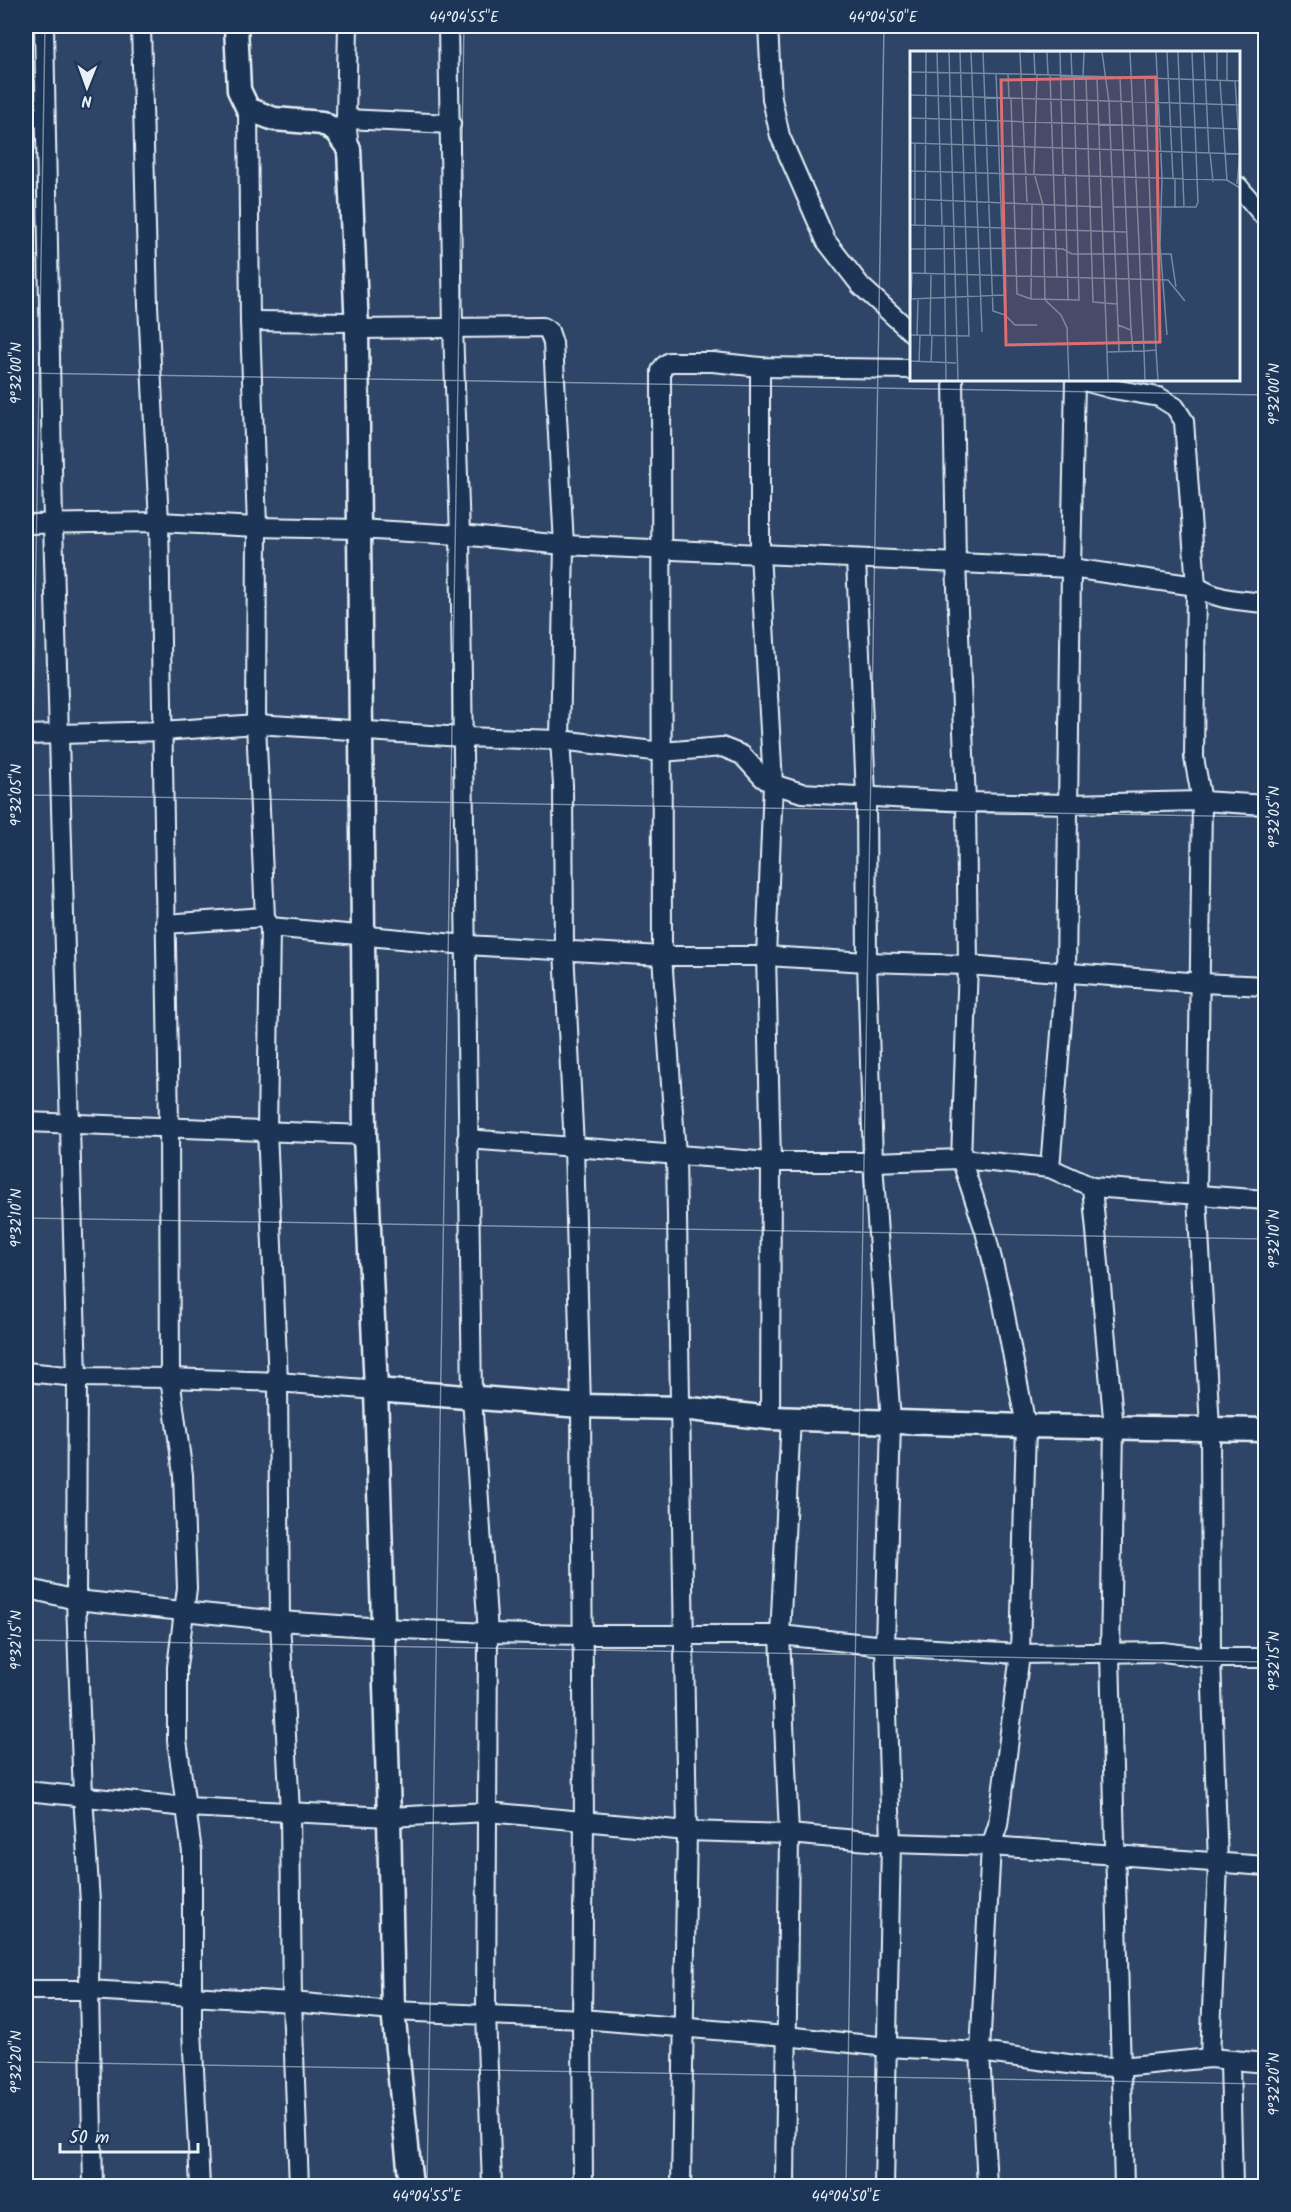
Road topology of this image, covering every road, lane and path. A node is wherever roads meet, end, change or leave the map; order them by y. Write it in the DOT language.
graph roads {
  1 [pos="44,26"];
  2 [pos="141,26"];
  3 [pos="236,26"];
  4 [pos="348,26"];
  5 [pos="448,26"];
  6 [pos="768,26"];
  7 [pos="248,109"];
  8 [pos="45,117"];
  9 [pos="26,118"];
  10 [pos="346,119"];
  11 [pos="451,124"];
  12 [pos="349,149"];
  13 [pos="1240,187"];
  14 [pos="1266,219"];
  15 [pos="250,321"];
  16 [pos="356,326"];
  17 [pos="453,327"];
  18 [pos="910,331"];
  19 [pos="760,368"];
  20 [pos="910,369"];
  21 [pos="953,381"];
  22 [pos="1075,381"];
  23 [pos="1084,381"];
  24 [pos="159,522"];
  25 [pos="52,523"];
  26 [pos="26,524"];
  27 [pos="257,527"];
  28 [pos="358,529"];
  29 [pos="460,535"];
  30 [pos="564,545"];
  31 [pos="662,549"];
  32 [pos="760,553"];
  33 [pos="856,559"];
  34 [pos="956,563"];
  35 [pos="1071,568"];
  36 [pos="1196,586"];
  37 [pos="1266,603"];
  38 [pos="256,724"];
  39 [pos="360,730"];
  40 [pos="163,731"];
  41 [pos="58,733"];
  42 [pos="26,735"];
  43 [pos="462,737"];
  44 [pos="560,740"];
  45 [pos="663,752"];
  46 [pos="773,784"];
  47 [pos="866,796"];
  48 [pos="1202,801"];
  49 [pos="966,802"];
  50 [pos="1069,804"];
  51 [pos="1266,805"];
  52 [pos="267,922"];
  53 [pos="165,924"];
  54 [pos="364,937"];
  55 [pos="466,945"];
  56 [pos="564,950"];
  57 [pos="662,956"];
  58 [pos="766,956"];
  59 [pos="867,962"];
  60 [pos="968,966"];
  61 [pos="1066,972"];
  62 [pos="1201,983"];
  63 [pos="1266,986"];
  64 [pos="26,1122"];
  65 [pos="70,1124"];
  66 [pos="169,1126"];
  67 [pos="267,1130"];
  68 [pos="365,1135"];
  69 [pos="467,1139"];
  70 [pos="574,1148"];
  71 [pos="676,1155"];
  72 [pos="962,1159"];
  73 [pos="771,1162"];
  74 [pos="873,1162"];
  75 [pos="1050,1168"];
  76 [pos="1092,1188"];
  77 [pos="1197,1196"];
  78 [pos="1266,1200"];
  79 [pos="26,1372"];
  80 [pos="77,1377"];
  81 [pos="170,1378"];
  82 [pos="278,1382"];
  83 [pos="376,1390"];
  84 [pos="472,1398"];
  85 [pos="581,1406"];
  86 [pos="681,1408"];
  87 [pos="781,1418"];
  88 [pos="891,1422"];
  89 [pos="1026,1426"];
  90 [pos="1114,1428"];
  91 [pos="1210,1428"];
  92 [pos="1266,1430"];
  93 [pos="26,1588"];
  94 [pos="76,1600"];
  95 [pos="183,1612"];
  96 [pos="280,1621"];
  97 [pos="382,1628"];
  98 [pos="488,1633"];
  99 [pos="582,1635"];
  100 [pos="684,1635"];
  101 [pos="780,1635"];
  102 [pos="885,1646"];
  103 [pos="1020,1654"];
  104 [pos="1110,1654"];
  105 [pos="1211,1658"];
  106 [pos="1266,1658"];
  107 [pos="26,1791"];
  108 [pos="83,1796"];
  109 [pos="187,1808"];
  110 [pos="290,1812"];
  111 [pos="488,1812"];
  112 [pos="389,1816"];
  113 [pos="584,1822"];
  114 [pos="687,1830"];
  115 [pos="789,1834"];
  116 [pos="891,1843"];
  117 [pos="991,1846"];
  118 [pos="1115,1855"];
  119 [pos="1218,1864"];
  120 [pos="1266,1866"];
  121 [pos="26,1990"];
  122 [pos="89,1990"];
  123 [pos="192,1997"];
  124 [pos="292,2002"];
  125 [pos="393,2011"];
  126 [pos="486,2013"];
  127 [pos="582,2019"];
  128 [pos="684,2028"];
  129 [pos="786,2036"];
  130 [pos="887,2048"];
  131 [pos="980,2052"];
  132 [pos="1210,2058"];
  133 [pos="1230,2061"];
  134 [pos="1266,2063"];
  135 [pos="1121,2067"];
  136 [pos="93,2187"];
  137 [pos="200,2187"];
  138 [pos="299,2187"];
  139 [pos="411,2187"];
  140 [pos="492,2187"];
  141 [pos="583,2187"];
  142 [pos="681,2187"];
  143 [pos="785,2187"];
  144 [pos="884,2187"];
  145 [pos="987,2187"];
  146 [pos="1124,2187"];
  147 [pos="1233,2187"];
  1 -- 8 [label="street"];
  2 -- 24 [label="street"];
  3 -- 7 [label="street"];
  4 -- 10 [label="street"];
  5 -- 11 [label="street"];
  6 -- 18 [label="street"];
  7 -- 12 [label="street"];
  7 -- 15 [label="street"];
  8 -- 9 [label="street"];
  8 -- 25 [label="street"];
  10 -- 11 [label="street"];
  10 -- 12 [label="street"];
  11 -- 17 [label="street"];
  12 -- 16 [label="street"];
  13 -- 14 [label="street"];
  15 -- 16 [label="street"];
  15 -- 27 [label="street"];
  16 -- 17 [label="street"];
  16 -- 28 [label="street"];
  17 -- 29 [label="street"];
  17 -- 30 [label="street"];
  19 -- 20 [label="street"];
  19 -- 31 [label="street"];
  19 -- 32 [label="street"];
  21 -- 34 [label="street"];
  22 -- 35 [label="street"];
  23 -- 36 [label="street"];
  24 -- 25 [label="street"];
  24 -- 27 [label="street"];
  24 -- 40 [label="street"];
  25 -- 26 [label="street"];
  25 -- 41 [label="street"];
  27 -- 28 [label="street"];
  27 -- 38 [label="street"];
  28 -- 29 [label="street"];
  28 -- 39 [label="street"];
  29 -- 30 [label="street"];
  29 -- 43 [label="street"];
  30 -- 31 [label="street"];
  30 -- 44 [label="street"];
  31 -- 32 [label="street"];
  31 -- 45 [label="street"];
  32 -- 33 [label="street"];
  32 -- 46 [label="street"];
  33 -- 34 [label="street"];
  33 -- 47 [label="street"];
  34 -- 35 [label="street"];
  34 -- 49 [label="street"];
  35 -- 36 [label="street"];
  35 -- 50 [label="street"];
  36 -- 37 [label="street"];
  36 -- 48 [label="street"];
  38 -- 39 [label="street"];
  38 -- 40 [label="street"];
  38 -- 52 [label="street"];
  39 -- 43 [label="street"];
  39 -- 54 [label="street"];
  40 -- 41 [label="street"];
  40 -- 53 [label="street"];
  41 -- 42 [label="street"];
  41 -- 65 [label="street"];
  43 -- 44 [label="street"];
  43 -- 55 [label="street"];
  44 -- 45 [label="street"];
  44 -- 56 [label="street"];
  45 -- 46 [label="street"];
  45 -- 57 [label="street"];
  46 -- 47 [label="street"];
  46 -- 58 [label="street"];
  47 -- 49 [label="street"];
  47 -- 59 [label="street"];
  48 -- 50 [label="street"];
  48 -- 51 [label="street"];
  48 -- 62 [label="street"];
  49 -- 50 [label="street"];
  49 -- 60 [label="street"];
  50 -- 61 [label="street"];
  52 -- 53 [label="street"];
  52 -- 54 [label="street"];
  52 -- 67 [label="street"];
  53 -- 66 [label="street"];
  54 -- 55 [label="street"];
  54 -- 68 [label="street"];
  55 -- 56 [label="street"];
  55 -- 69 [label="street"];
  56 -- 57 [label="street"];
  56 -- 70 [label="street"];
  57 -- 58 [label="street"];
  57 -- 71 [label="street"];
  58 -- 59 [label="street"];
  58 -- 73 [label="street"];
  59 -- 60 [label="street"];
  59 -- 74 [label="street"];
  60 -- 61 [label="street"];
  60 -- 72 [label="street"];
  61 -- 62 [label="street"];
  61 -- 75 [label="street"];
  62 -- 63 [label="street"];
  62 -- 77 [label="street"];
  64 -- 65 [label="street"];
  65 -- 66 [label="street"];
  65 -- 80 [label="street"];
  66 -- 67 [label="street"];
  66 -- 81 [label="street"];
  67 -- 68 [label="street"];
  67 -- 82 [label="street"];
  68 -- 83 [label="street"];
  69 -- 70 [label="street"];
  69 -- 84 [label="street"];
  70 -- 71 [label="street"];
  70 -- 85 [label="street"];
  71 -- 73 [label="street"];
  71 -- 86 [label="street"];
  72 -- 74 [label="street"];
  72 -- 75 [label="street"];
  72 -- 89 [label="street"];
  73 -- 74 [label="street"];
  73 -- 87 [label="street"];
  74 -- 88 [label="street"];
  75 -- 76 [label="street"];
  76 -- 77 [label="street"];
  76 -- 90 [label="street"];
  77 -- 78 [label="street"];
  77 -- 91 [label="street"];
  79 -- 80 [label="street"];
  80 -- 81 [label="street"];
  80 -- 94 [label="street"];
  81 -- 82 [label="street"];
  81 -- 95 [label="street"];
  82 -- 83 [label="street"];
  82 -- 96 [label="street"];
  83 -- 84 [label="street"];
  83 -- 97 [label="street"];
  84 -- 85 [label="street"];
  84 -- 98 [label="street"];
  85 -- 86 [label="street"];
  85 -- 99 [label="street"];
  86 -- 87 [label="street"];
  86 -- 100 [label="street"];
  87 -- 88 [label="street"];
  87 -- 101 [label="street"];
  88 -- 89 [label="street"];
  88 -- 102 [label="street"];
  89 -- 90 [label="street"];
  89 -- 103 [label="street"];
  90 -- 91 [label="street"];
  90 -- 104 [label="street"];
  91 -- 92 [label="street"];
  91 -- 105 [label="street"];
  93 -- 94 [label="street"];
  94 -- 95 [label="street"];
  94 -- 108 [label="street"];
  95 -- 96 [label="street"];
  95 -- 109 [label="street"];
  96 -- 97 [label="street"];
  96 -- 110 [label="street"];
  97 -- 98 [label="street"];
  97 -- 112 [label="street"];
  98 -- 99 [label="street"];
  98 -- 111 [label="street"];
  99 -- 100 [label="street"];
  99 -- 113 [label="street"];
  100 -- 101 [label="street"];
  100 -- 114 [label="street"];
  101 -- 102 [label="street"];
  101 -- 115 [label="street"];
  102 -- 103 [label="street"];
  102 -- 116 [label="street"];
  103 -- 104 [label="street"];
  103 -- 117 [label="street"];
  104 -- 105 [label="street"];
  104 -- 118 [label="street"];
  105 -- 106 [label="street"];
  105 -- 119 [label="street"];
  107 -- 108 [label="street"];
  108 -- 109 [label="street"];
  108 -- 122 [label="street"];
  109 -- 110 [label="street"];
  109 -- 123 [label="street"];
  110 -- 112 [label="street"];
  110 -- 124 [label="street"];
  111 -- 112 [label="street"];
  111 -- 113 [label="street"];
  111 -- 126 [label="street"];
  112 -- 125 [label="street"];
  113 -- 114 [label="street"];
  113 -- 127 [label="street"];
  114 -- 115 [label="street"];
  114 -- 128 [label="street"];
  115 -- 116 [label="street"];
  115 -- 129 [label="street"];
  116 -- 117 [label="street"];
  116 -- 130 [label="street"];
  117 -- 118 [label="street"];
  117 -- 131 [label="street"];
  118 -- 119 [label="street"];
  118 -- 135 [label="street"];
  119 -- 120 [label="street"];
  119 -- 132 [label="street"];
  121 -- 122 [label="street"];
  122 -- 123 [label="street"];
  122 -- 136 [label="street"];
  123 -- 124 [label="street"];
  123 -- 137 [label="street"];
  124 -- 125 [label="street"];
  124 -- 138 [label="street"];
  125 -- 126 [label="street"];
  125 -- 139 [label="street"];
  126 -- 127 [label="street"];
  126 -- 140 [label="street"];
  127 -- 128 [label="street"];
  127 -- 141 [label="street"];
  128 -- 129 [label="street"];
  128 -- 142 [label="street"];
  129 -- 130 [label="street"];
  129 -- 143 [label="street"];
  130 -- 131 [label="street"];
  130 -- 144 [label="street"];
  131 -- 135 [label="street"];
  131 -- 145 [label="street"];
  132 -- 133 [label="street"];
  132 -- 135 [label="street"];
  133 -- 134 [label="street"];
  133 -- 147 [label="street"];
  135 -- 146 [label="street"];
}
